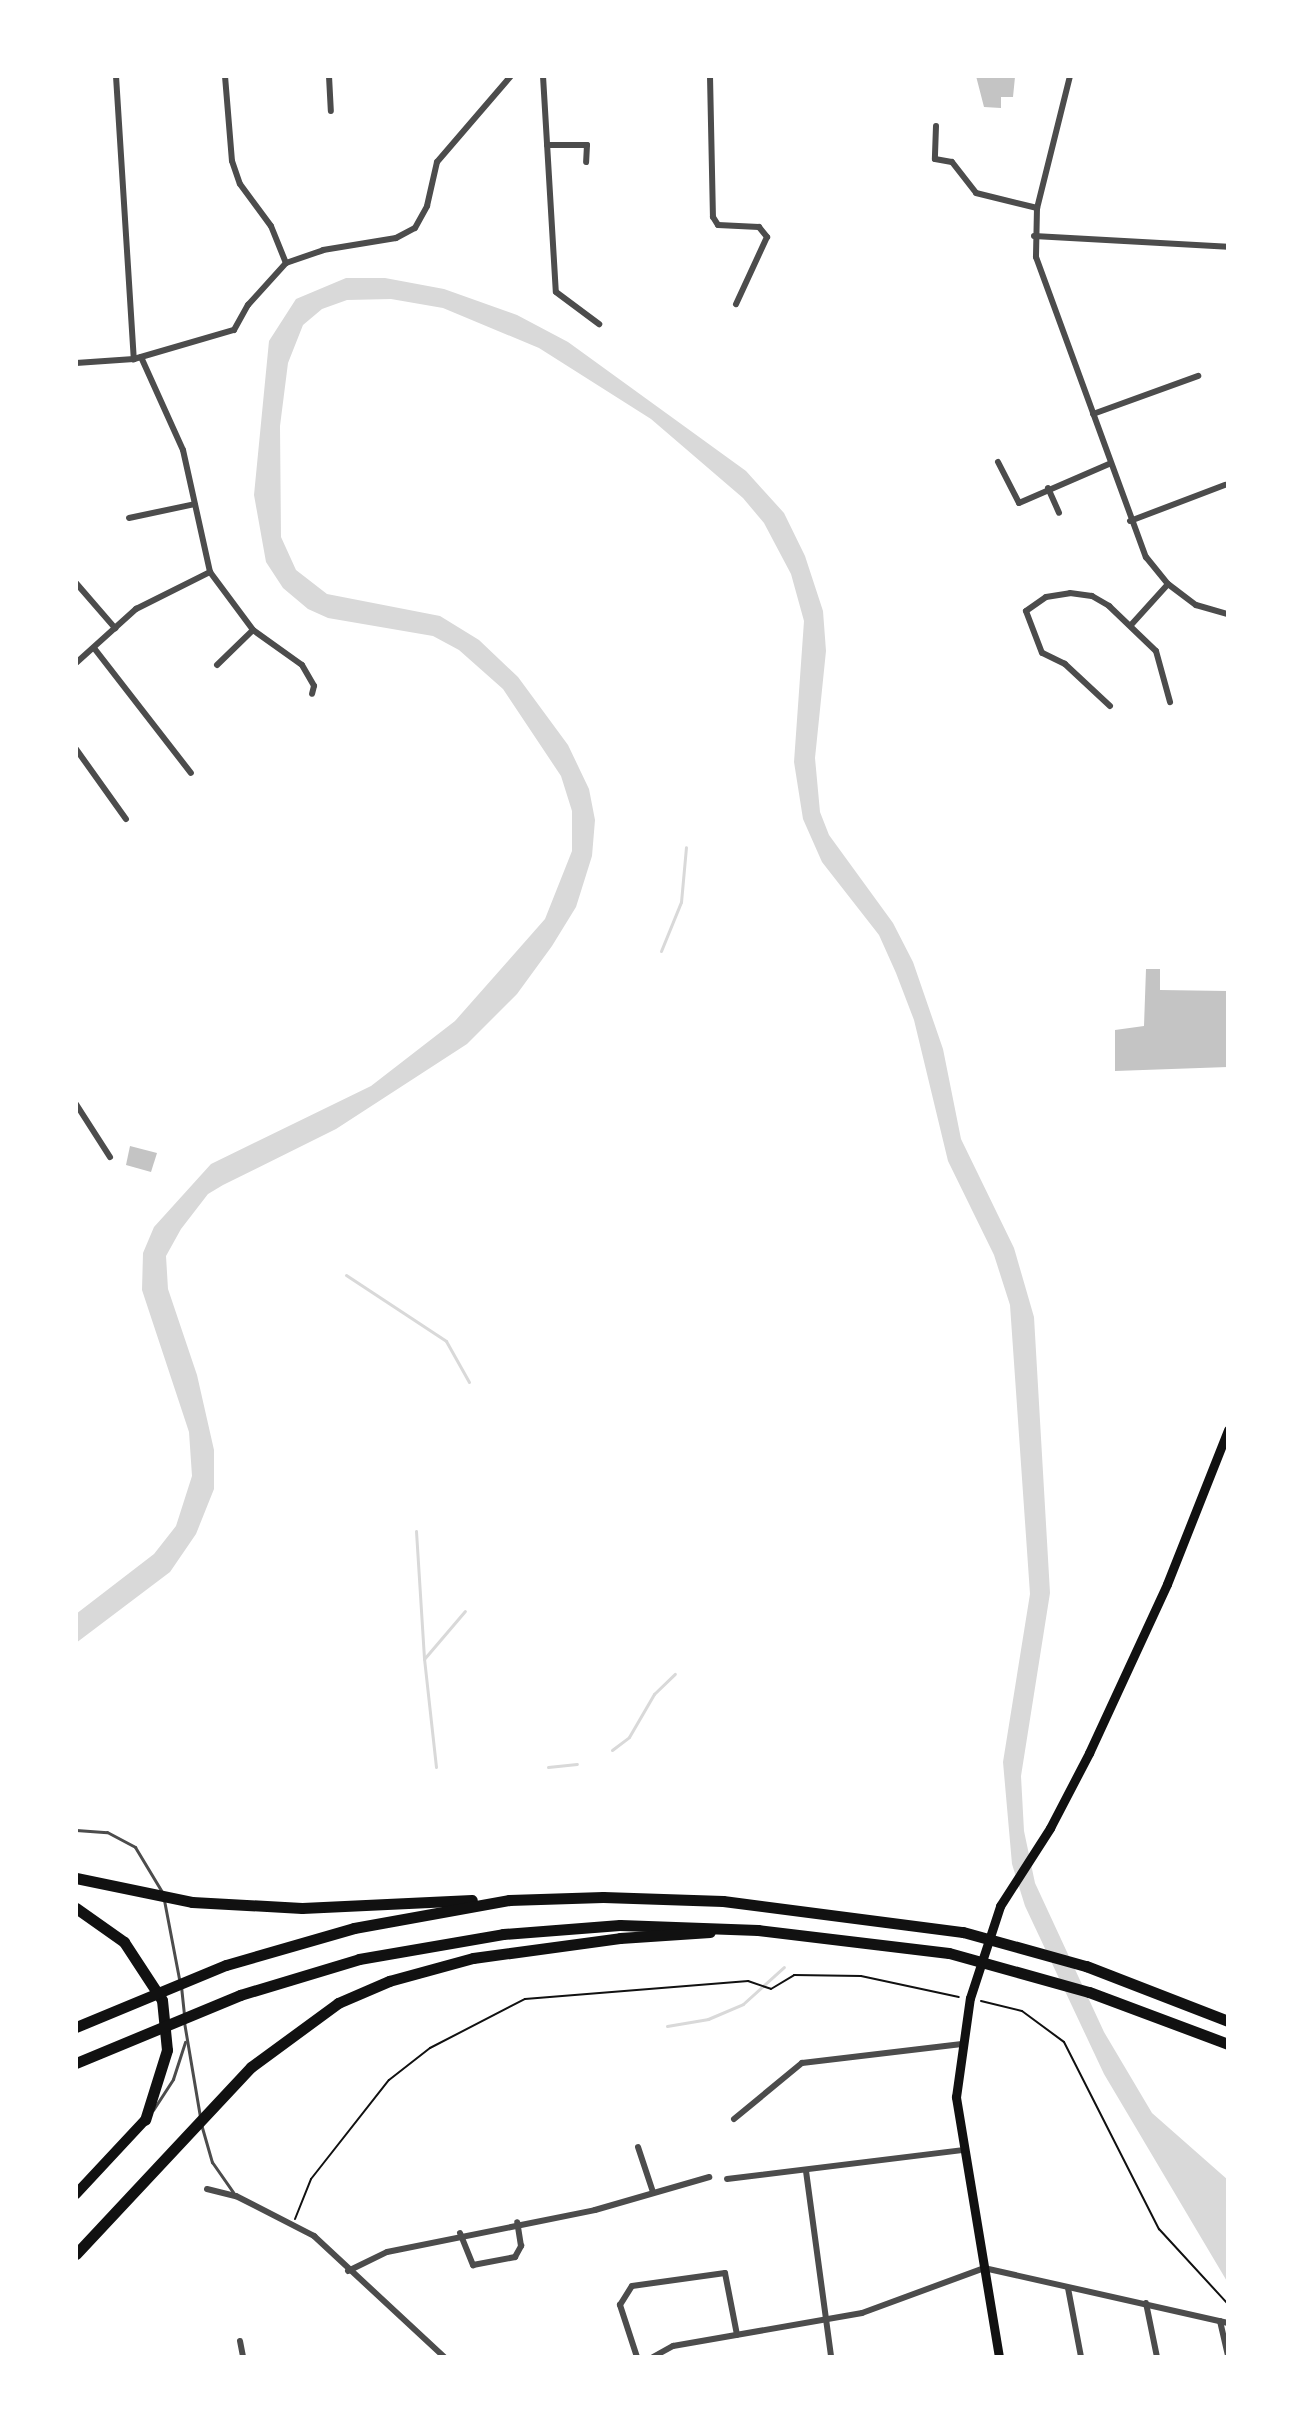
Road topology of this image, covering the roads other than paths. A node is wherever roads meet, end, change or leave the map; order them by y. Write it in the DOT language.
graph roads {
  1 [pos="116,76"];
  2 [pos="225,76"];
  3 [pos="329,76"];
  4 [pos="511,76"];
  5 [pos="543,76"];
  6 [pos="710,76"];
  7 [pos="1070,76"];
  8 [pos="331,111"];
  9 [pos="936,126"];
  10 [pos="547,145"];
  11 [pos="586,162"];
  12 [pos="1037,208"];
  13 [pos="1034,236"];
  14 [pos="1228,247"];
  15 [pos="286,263"];
  16 [pos="736,304"];
  17 [pos="599,324"];
  18 [pos="138,358"];
  19 [pos="76,363"];
  20 [pos="1198,376"];
  21 [pos="1093,414"];
  22 [pos="998,462"];
  23 [pos="1109,464"];
  24 [pos="1225,485"];
  25 [pos="1048,488"];
  26 [pos="195,504"];
  27 [pos="1059,513"];
  28 [pos="129,518"];
  29 [pos="1130,521"];
  30 [pos="210,572"];
  31 [pos="76,583"];
  32 [pos="1168,584"];
  33 [pos="1228,614"];
  34 [pos="1131,625"];
  35 [pos="115,628"];
  36 [pos="253,630"];
  37 [pos="94,648"];
  38 [pos="76,663"];
  39 [pos="217,665"];
  40 [pos="312,694"];
  41 [pos="1170,702"];
  42 [pos="1110,706"];
  43 [pos="76,749"];
  44 [pos="191,773"];
  45 [pos="126,819"];
  46 [pos="76,1104"];
  47 [pos="110,1157"];
  48 [pos="1228,1430"];
  49 [pos="76,1830"];
  50 [pos="76,1878"];
  51 [pos="509,1900"];
  52 [pos="76,1908"];
  53 [pos="758,1930"];
  54 [pos="1228,2021"];
  55 [pos="76,2027"];
  56 [pos="186,2039"];
  57 [pos="962,2044"];
  58 [pos="1228,2044"];
  59 [pos="76,2063"];
  60 [pos="734,2119"];
  61 [pos="145,2120"];
  62 [pos="638,2147"];
  63 [pos="962,2150"];
  64 [pos="806,2171"];
  65 [pos="709,2177"];
  66 [pos="727,2179"];
  67 [pos="207,2189"];
  68 [pos="653,2192"];
  69 [pos="76,2194"];
  70 [pos="236,2196"];
  71 [pos="517,2222"];
  72 [pos="460,2233"];
  73 [pos="76,2254"];
  74 [pos="984,2268"];
  75 [pos="348,2271"];
  76 [pos="1068,2288"];
  77 [pos="1146,2303"];
  78 [pos="826,2322"];
  79 [pos="1224,2322"];
  80 [pos="737,2335"];
  81 [pos="240,2341"];
  82 [pos="1228,2356"];
  83 [pos="243,2357"];
  84 [pos="444,2357"];
  85 [pos="637,2357"];
  86 [pos="653,2357"];
  87 [pos="831,2357"];
  88 [pos="999,2357"];
  89 [pos="1081,2357"];
  90 [pos="1157,2357"];
  1 -- 18 [label="street"];
  2 -- 15 [label="street"];
  3 -- 8 [label="street"];
  4 -- 15 [label="street"];
  5 -- 10 [label="street"];
  6 -- 16 [label="street"];
  7 -- 12 [label="street"];
  9 -- 12 [label="street"];
  10 -- 11 [label="street"];
  10 -- 17 [label="street"];
  12 -- 13 [label="street"];
  13 -- 14 [label="street"];
  13 -- 21 [label="street"];
  15 -- 18 [label="street"];
  18 -- 19 [label="street"];
  18 -- 26 [label="street"];
  20 -- 21 [label="street"];
  21 -- 23 [label="street"];
  22 -- 25 [label="street"];
  23 -- 25 [label="street"];
  23 -- 29 [label="street"];
  24 -- 29 [label="street"];
  25 -- 27 [label="street"];
  26 -- 28 [label="street"];
  26 -- 30 [label="street"];
  29 -- 32 [label="street"];
  30 -- 35 [label="street"];
  30 -- 36 [label="street"];
  31 -- 35 [label="street"];
  32 -- 33 [label="street"];
  32 -- 34 [label="street"];
  34 -- 41 [label="street"];
  34 -- 42 [label="street"];
  35 -- 37 [label="street"];
  36 -- 39 [label="street"];
  36 -- 40 [label="street"];
  37 -- 38 [label="street"];
  37 -- 44 [label="street"];
  43 -- 45 [label="street"];
  46 -- 47 [label="street"];
  48 -- 57 [label="main road"];
  49 -- 56 [label="lane"];
  50 -- 51 [label="highway"];
  51 -- 54 [label="highway"];
  51 -- 55 [label="highway"];
  52 -- 61 [label="highway"];
  53 -- 58 [label="highway"];
  53 -- 59 [label="highway"];
  53 -- 73 [label="highway"];
  56 -- 61 [label="lane"];
  56 -- 70 [label="lane"];
  57 -- 60 [label="street"];
  57 -- 63 [label="main road"];
  61 -- 69 [label="highway"];
  62 -- 68 [label="street"];
  63 -- 64 [label="street"];
  63 -- 74 [label="main road"];
  64 -- 66 [label="street"];
  64 -- 78 [label="street"];
  65 -- 68 [label="street"];
  67 -- 70 [label="street"];
  68 -- 71 [label="street"];
  70 -- 75 [label="street"];
  71 -- 72 [label="street"];
  71 -- 72 [label="street"];
  72 -- 75 [label="street"];
  74 -- 76 [label="street"];
  74 -- 78 [label="street"];
  74 -- 88 [label="main road"];
  75 -- 84 [label="street"];
  76 -- 77 [label="street"];
  76 -- 89 [label="street"];
  77 -- 79 [label="street"];
  77 -- 90 [label="street"];
  78 -- 80 [label="street"];
  78 -- 87 [label="street"];
  79 -- 82 [label="street"];
  80 -- 85 [label="street"];
  80 -- 86 [label="street"];
  81 -- 83 [label="street"];
}
